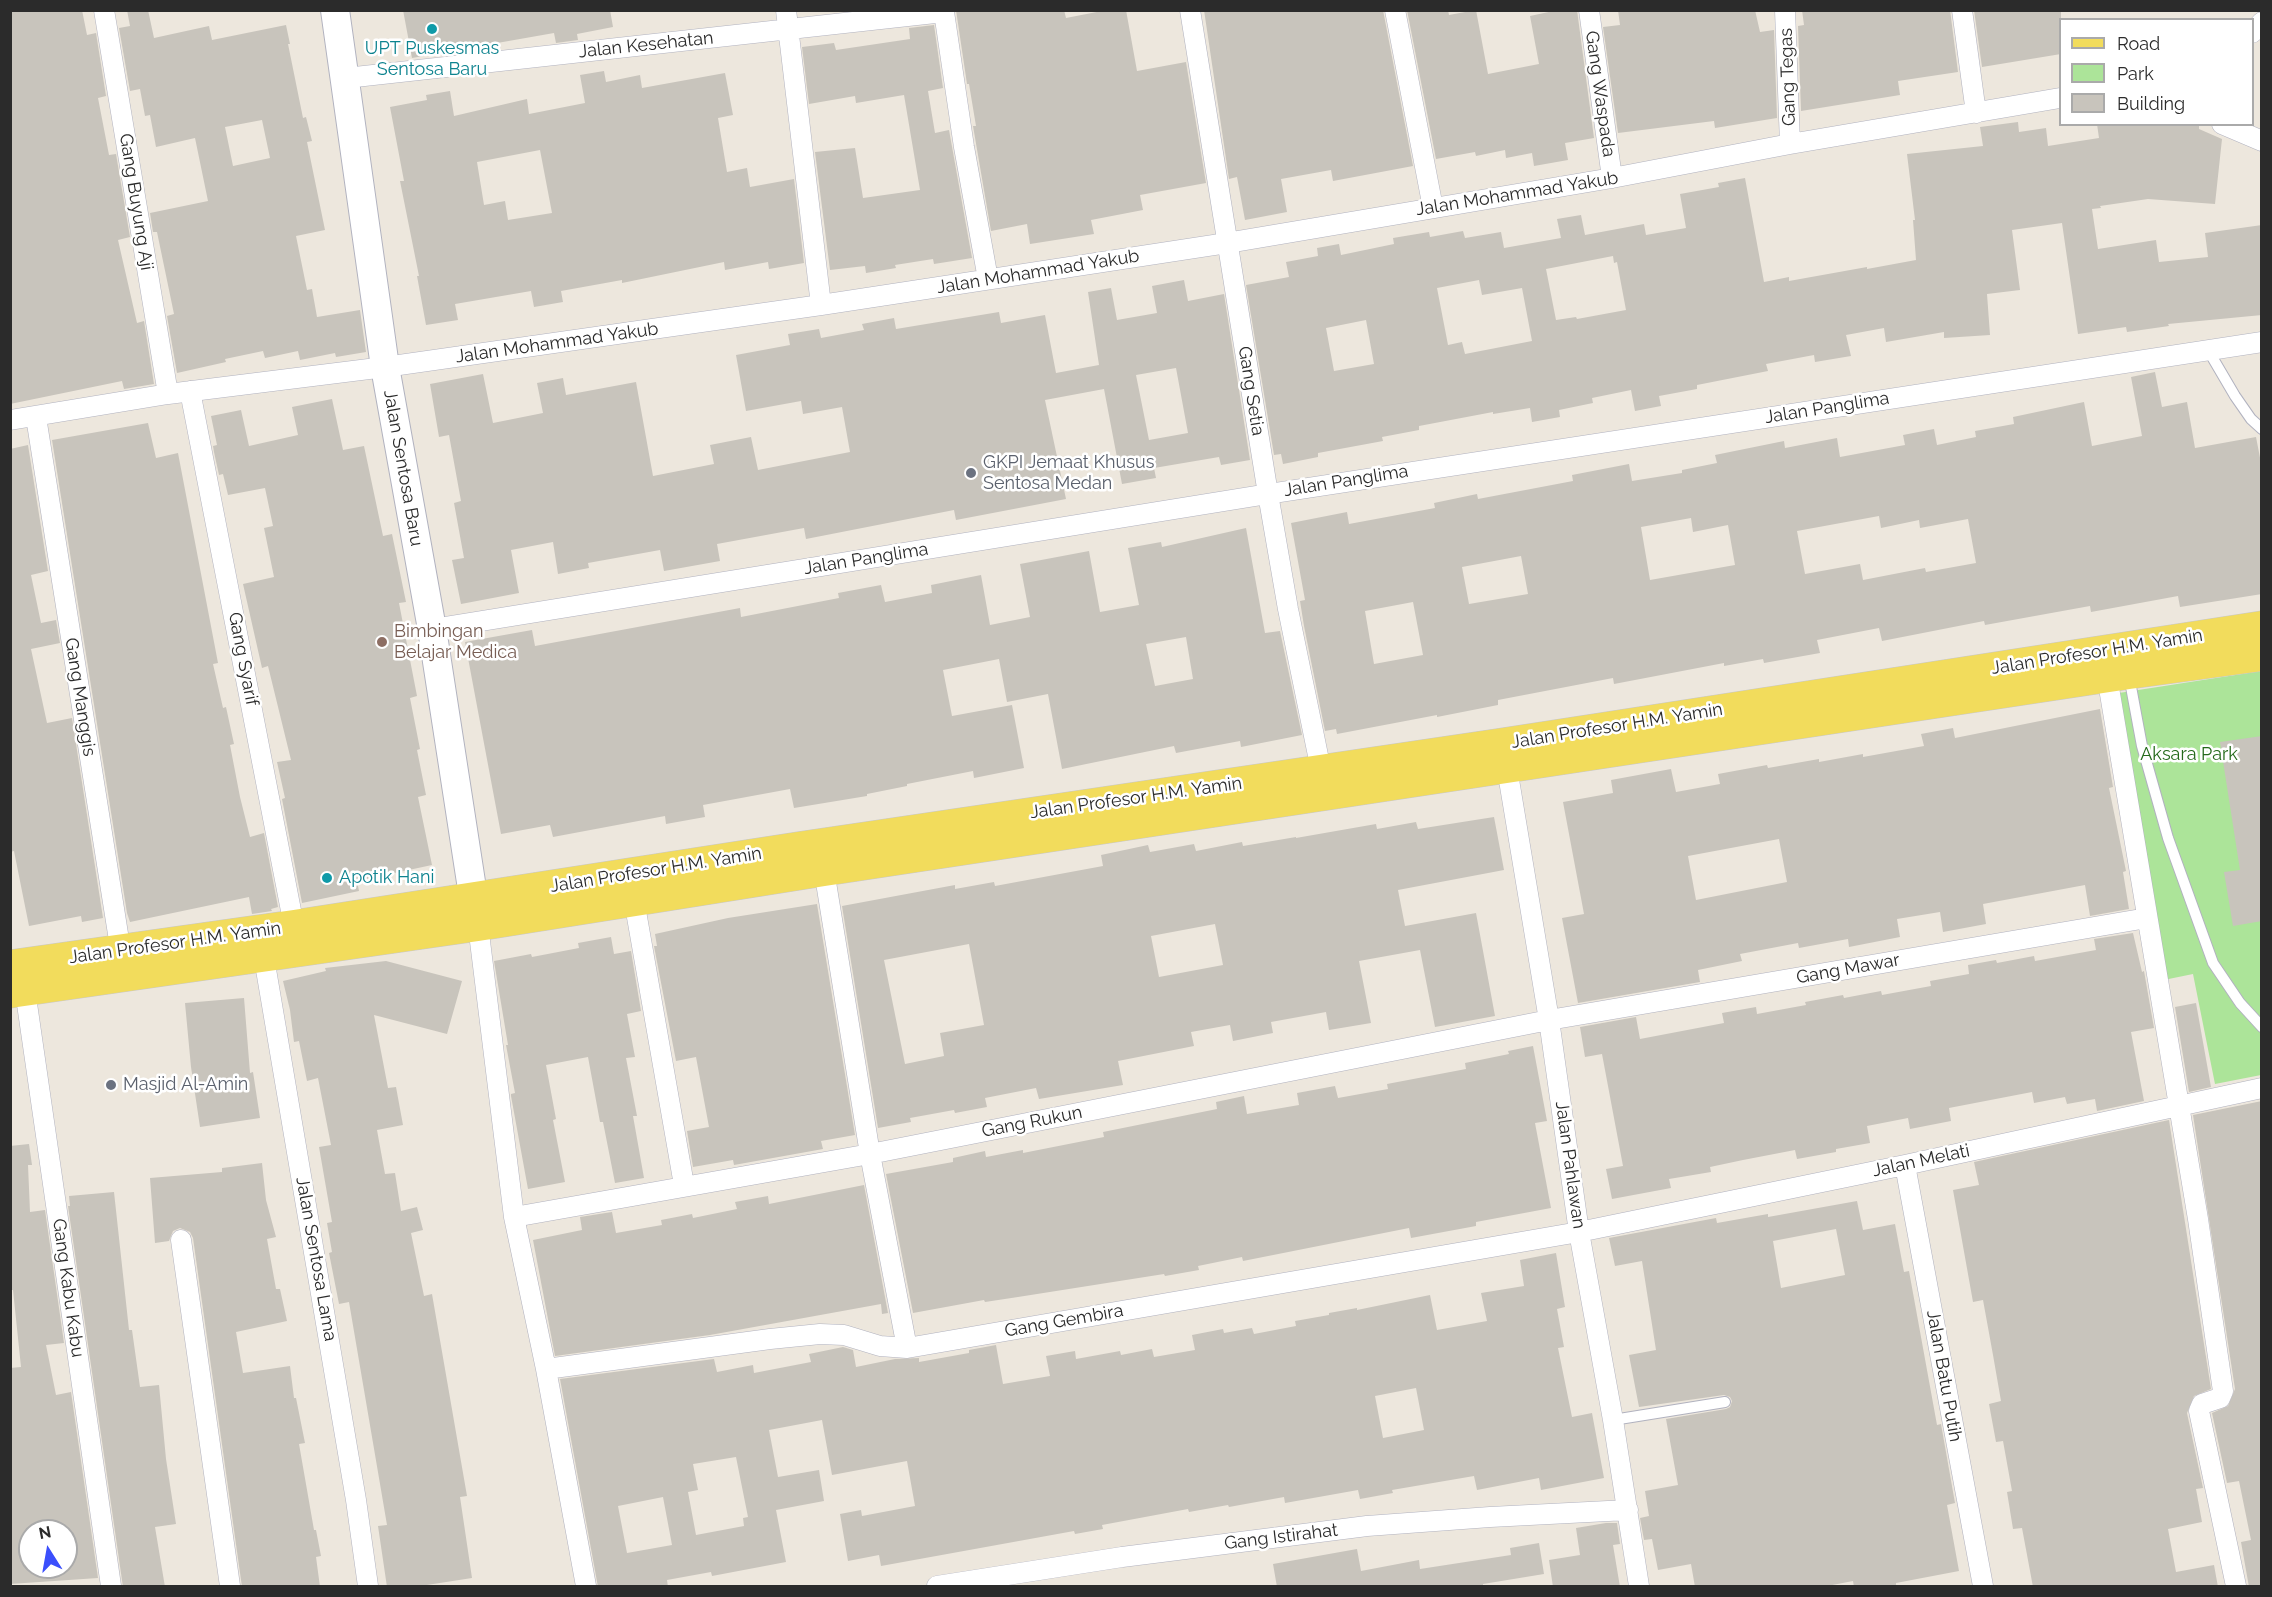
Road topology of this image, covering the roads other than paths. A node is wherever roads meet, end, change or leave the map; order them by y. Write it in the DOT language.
graph roads {
  1 [pos="104,10"];
  2 [pos="335,10"];
  3 [pos="1190,10"];
  4 [pos="1395,10"];
  5 [pos="1589,10"];
  6 [pos="1785,10"];
  7 [pos="1962,10"];
  8 [pos="944,11"];
  9 [pos="787,20"];
  10 [pos="346,78"];
  11 [pos="2059,98"];
  12 [pos="1976,114"];
  13 [pos="2227,126"];
  14 [pos="2262,141"];
  15 [pos="1790,144"];
  16 [pos="1612,178"];
  17 [pos="1433,208"];
  18 [pos="1227,243"];
  19 [pos="988,279"];
  20 [pos="821,305"];
  21 [pos="2262,342"];
  22 [pos="2208,350"];
  23 [pos="385,367"];
  24 [pos="190,392"];
  25 [pos="168,394"];
  26 [pos="36,417"];
  27 [pos="10,420"];
  28 [pos="2262,429"];
  29 [pos="1268,494"];
  30 [pos="2262,627"];
  31 [pos="432,629"];
  32 [pos="2262,655"];
  33 [pos="2118,675"];
  34 [pos="1505,756"];
  35 [pos="1321,770"];
  36 [pos="808,864"];
  37 [pos="634,900"];
  38 [pos="476,911"];
  39 [pos="2146,918"];
  40 [pos="296,939"];
  41 [pos="262,944"];
  42 [pos="123,963"];
  43 [pos="14,972"];
  44 [pos="1549,1020"];
  45 [pos="2262,1027"];
  46 [pos="2262,1088"];
  47 [pos="2178,1104"];
  48 [pos="870,1154"];
  49 [pos="1905,1165"];
  50 [pos="684,1185"];
  51 [pos="514,1216"];
  52 [pos="1579,1232"];
  53 [pos="181,1240"];
  54 [pos="907,1348"];
  55 [pos="546,1369"];
  56 [pos="1725,1402"];
  57 [pos="1613,1420"];
  58 [pos="1628,1510"];
  59 [pos="111,1587"];
  60 [pos="230,1587"];
  61 [pos="368,1587"];
  62 [pos="586,1587"];
  63 [pos="937,1587"];
  64 [pos="1639,1587"];
  65 [pos="1983,1587"];
  66 [pos="2236,1587"];
  1 -- 25 [label="street, Gang Buyung Aji"];
  2 -- 10 [label="street, Jalan Sentosa Baru"];
  3 -- 18 [label="street, Gang Setia"];
  4 -- 17 [label="street"];
  5 -- 16 [label="street, Gang Waspada"];
  6 -- 15 [label="street, Gang Tegas"];
  7 -- 12 [label="street"];
  8 -- 9 [label="street, Jalan Kesehatan"];
  8 -- 19 [label="street"];
  9 -- 10 [label="street, Jalan Kesehatan"];
  9 -- 20 [label="street"];
  10 -- 23 [label="street, Jalan Sentosa Baru"];
  11 -- 12 [label="street, Jalan Mohammad Yakub"];
  12 -- 15 [label="street, Jalan Mohammad Yakub"];
  13 -- 14 [label="street"];
  15 -- 16 [label="street, Jalan Mohammad Yakub"];
  16 -- 17 [label="street, Jalan Mohammad Yakub"];
  17 -- 18 [label="street, Jalan Mohammad Yakub"];
  18 -- 19 [label="street, Jalan Mohammad Yakub"];
  18 -- 29 [label="street, Gang Setia"];
  19 -- 20 [label="street, Jalan Mohammad Yakub"];
  20 -- 23 [label="street, Jalan Mohammad Yakub"];
  21 -- 22 [label="street, Jalan Panglima"];
  22 -- 28 [label="lane"];
  22 -- 29 [label="street, Jalan Panglima"];
  23 -- 24 [label="street, Jalan Mohammad Yakub"];
  23 -- 31 [label="street, Jalan Sentosa Baru"];
  24 -- 25 [label="street, Jalan Mohammad Yakub"];
  24 -- 40 [label="street, Gang Syarif"];
  25 -- 26 [label="street, Jalan Mohammad Yakub"];
  26 -- 27 [label="street, Jalan Mohammad Yakub"];
  26 -- 42 [label="street, Gang Manggis"];
  29 -- 31 [label="street, Jalan Panglima"];
  29 -- 35 [label="street, Gang Setia"];
  30 -- 34 [label="main road, Jalan Profesor H.M. Yamin"];
  31 -- 38 [label="street, Jalan Sentosa Baru"];
  32 -- 33 [label="main road, Jalan Profesor H.M. Yamin"];
  33 -- 34 [label="main road, Jalan Profesor H.M. Yamin"];
  33 -- 39 [label="street"];
  33 -- 45 [label="lane"];
  34 -- 35 [label="main road, Jalan Profesor H.M. Yamin"];
  34 -- 36 [label="main road, Jalan Profesor H.M. Yamin"];
  34 -- 44 [label="street, Jalan Pahlawan"];
  35 -- 36 [label="main road, Jalan Profesor H.M. Yamin"];
  36 -- 37 [label="main road, Jalan Profesor H.M. Yamin"];
  36 -- 38 [label="main road, Jalan Profesor H.M. Yamin"];
  36 -- 48 [label="street"];
  37 -- 38 [label="main road, Jalan Profesor H.M. Yamin"];
  37 -- 50 [label="street"];
  38 -- 40 [label="main road, Jalan Profesor H.M. Yamin"];
  38 -- 51 [label="street"];
  39 -- 44 [label="street, Gang Mawar"];
  39 -- 47 [label="street"];
  40 -- 41 [label="main road, Jalan Profesor H.M. Yamin"];
  41 -- 42 [label="main road, Jalan Profesor H.M. Yamin"];
  41 -- 61 [label="street, Jalan Sentosa Lama"];
  42 -- 43 [label="main road, Jalan Profesor H.M. Yamin"];
  43 -- 59 [label="street, Gang Kabu Kabu"];
  44 -- 48 [label="street, Gang Rukun"];
  44 -- 52 [label="street, Jalan Pahlawan"];
  46 -- 47 [label="street, Jalan Melati"];
  47 -- 49 [label="street, Jalan Melati"];
  47 -- 66 [label="street"];
  48 -- 50 [label="street, Gang Rukun"];
  48 -- 54 [label="street"];
  49 -- 52 [label="street, Jalan Melati"];
  49 -- 65 [label="street, Jalan Batu Putih"];
  50 -- 51 [label="street, Gang Rukun"];
  51 -- 55 [label="street"];
  52 -- 54 [label="street, Gang Gembira"];
  52 -- 57 [label="street, Jalan Pahlawan"];
  53 -- 60 [label="street"];
  54 -- 55 [label="street, Gang Gembira"];
  55 -- 62 [label="street"];
  56 -- 57 [label="lane"];
  57 -- 58 [label="street, Jalan Pahlawan"];
  58 -- 63 [label="street, Gang Istirahat"];
  58 -- 64 [label="street, Jalan Pahlawan"];
}
